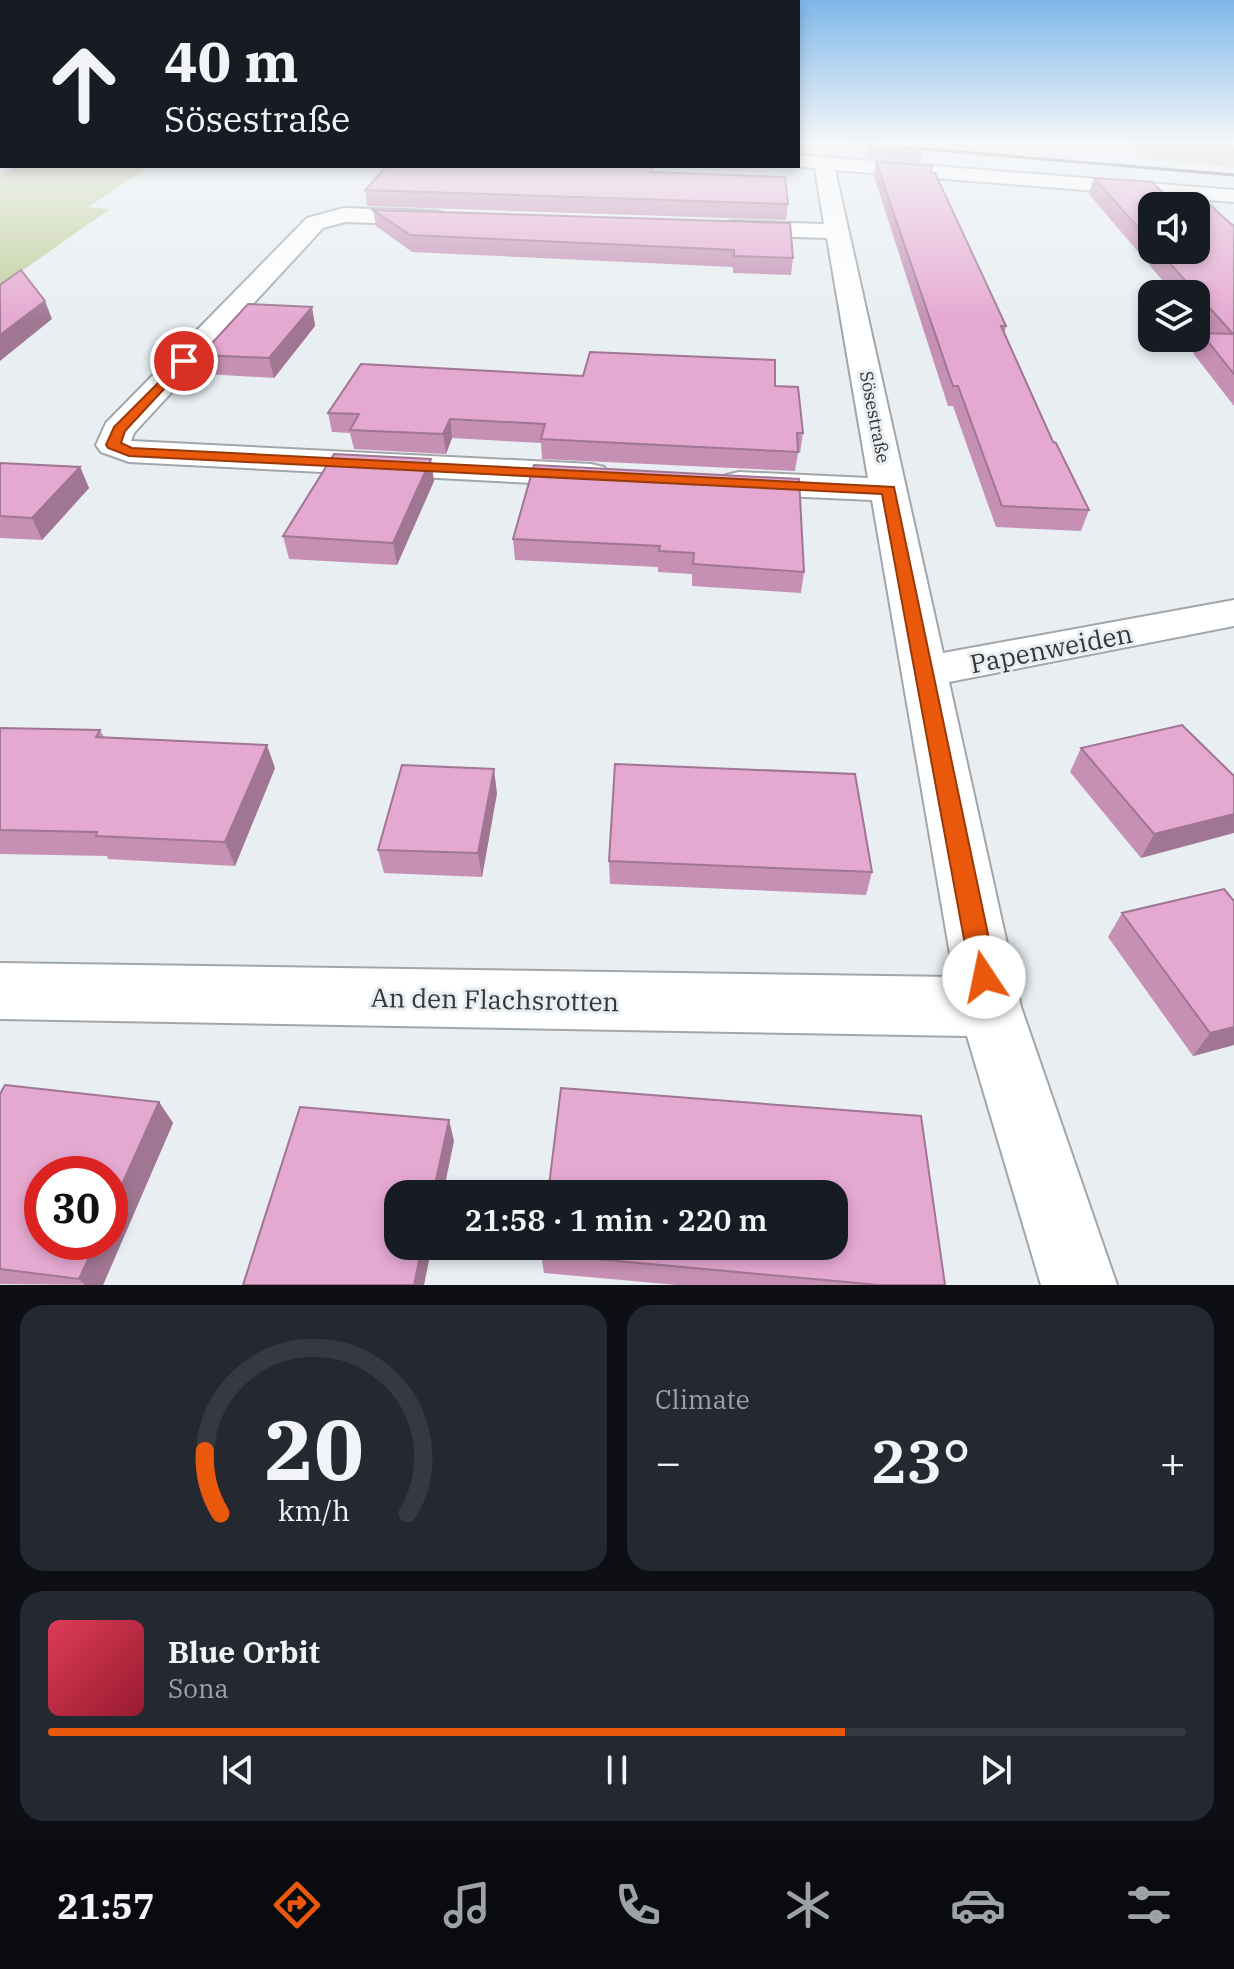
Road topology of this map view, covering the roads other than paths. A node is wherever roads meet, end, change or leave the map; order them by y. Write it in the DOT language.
graph roads {
  1 [pos="827,203"];
  2 [pos="455,219"];
  3 [pos="710,227"];
  4 [pos="838,231"];
  5 [pos="620,477"];
  6 [pos="715,481"];
  7 [pos="889,490"];
  8 [pos="1234,613"];
  9 [pos="924,672"];
  10 [pos="0,991"];
  11 [pos="990,1007"];
  12 [pos="1079,1285"];
  1 -- 4 [label="street, Sösestraße"];
  2 -- 5 [label="street"];
  3 -- 4 [label="street"];
  4 -- 7 [label="street, Sösestraße"];
  6 -- 7 [label="street"];
  7 -- 9 [label="street, Sösestraße"];
  8 -- 9 [label="street, Papenweiden"];
  9 -- 11 [label="street"];
  10 -- 11 [label="street, An den Flachsrotten"];
  11 -- 12 [label="street"];
}
